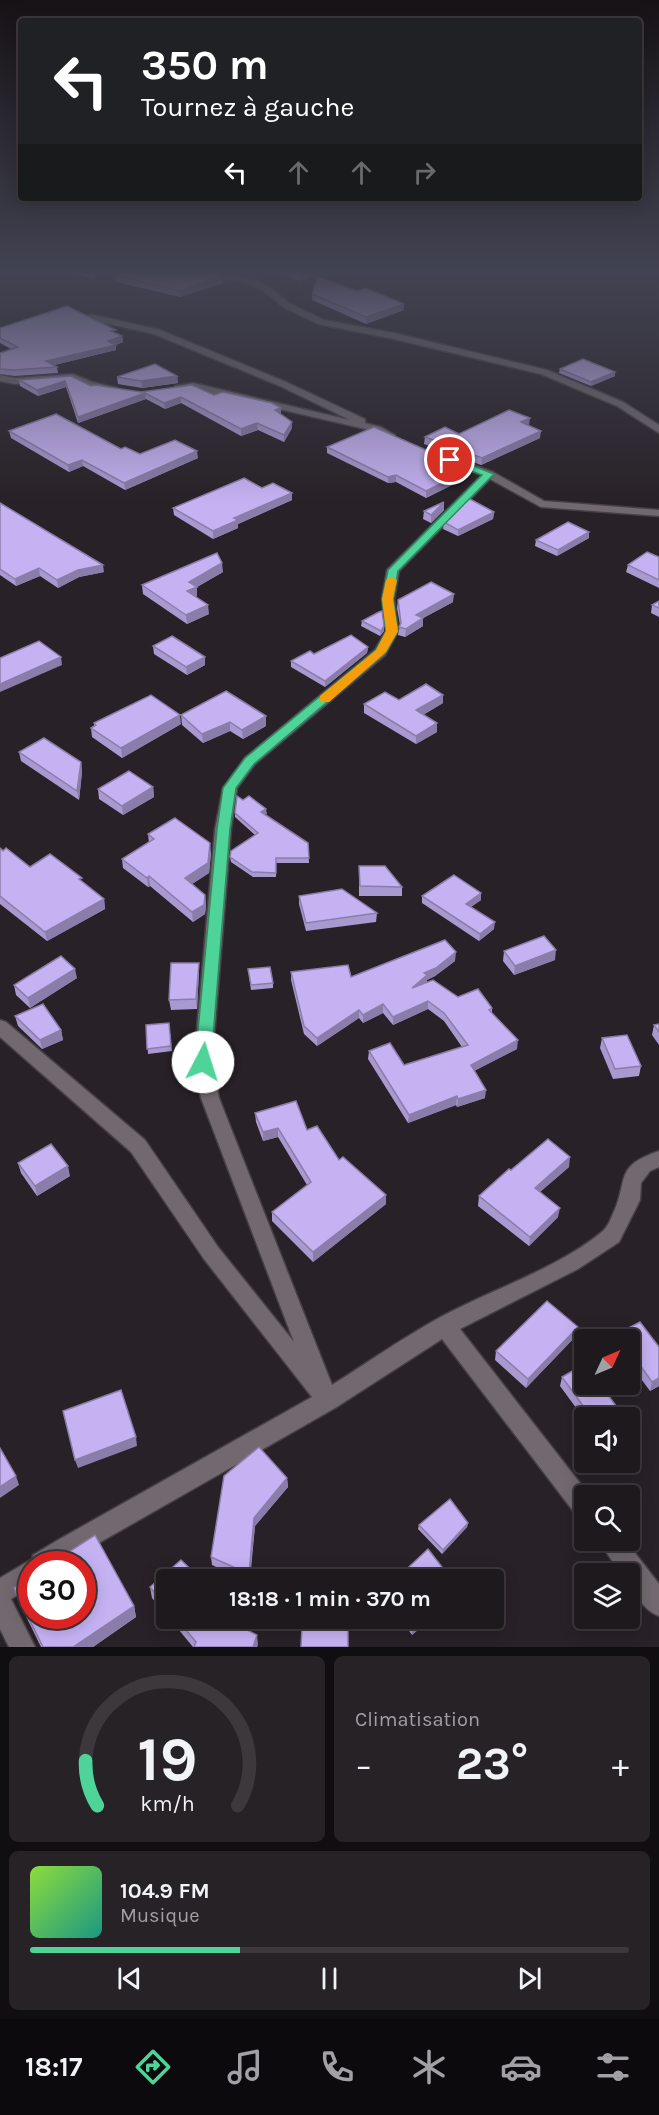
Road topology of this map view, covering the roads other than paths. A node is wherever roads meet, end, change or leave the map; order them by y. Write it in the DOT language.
graph roads {
  1 [pos="200,350"];
  2 [pos="452,350"];
  3 [pos="0,378"];
  4 [pos="121,390"];
  5 [pos="162,390"];
  6 [pos="377,429"];
  7 [pos="659,430"];
  8 [pos="399,439"];
  9 [pos="441,457"];
  10 [pos="489,474"];
  11 [pos="659,513"];
  12 [pos="0,1027"];
  13 [pos="659,1159"];
  14 [pos="445,1326"];
  15 [pos="327,1400"];
  16 [pos="574,1494"];
  17 [pos="62,1551"];
  18 [pos="618,1551"];
  19 [pos="18,1581"];
  20 [pos="0,1593"];
  21 [pos="0,1603"];
  22 [pos="659,1604"];
  23 [pos="22,1647"];
  1 -- 6 [label="street"];
  2 -- 7 [label="street"];
  3 -- 4 [label="street"];
  5 -- 6 [label="street"];
  6 -- 8 [label="street"];
  9 -- 10 [label="street"];
  10 -- 11 [label="street"];
  10 -- 15 [label="street"];
  12 -- 15 [label="street"];
  13 -- 14 [label="street"];
  14 -- 15 [label="street"];
  14 -- 16 [label="street"];
  15 -- 17 [label="street"];
  18 -- 22 [label="street"];
  19 -- 20 [label="street"];
  21 -- 23 [label="street"];
}
